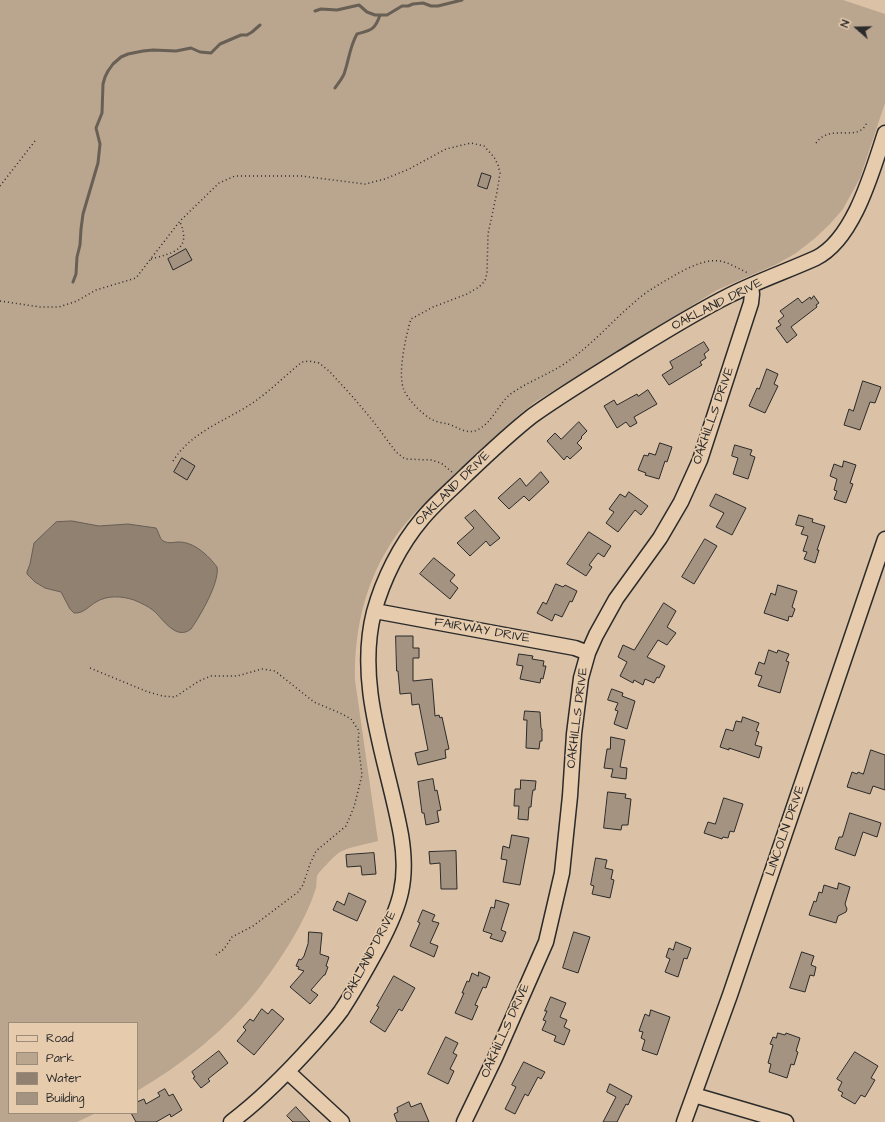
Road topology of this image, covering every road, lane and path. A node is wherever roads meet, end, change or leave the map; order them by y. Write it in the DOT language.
graph roads {
  1 [pos="867,122"];
  2 [pos="885,133"];
  3 [pos="35,141"];
  4 [pos="816,144"];
  5 [pos="0,186"];
  6 [pos="180,221"];
  7 [pos="151,259"];
  8 [pos="754,284"];
  9 [pos="0,301"];
  10 [pos="173,461"];
  11 [pos="460,481"];
  12 [pos="885,539"];
  13 [pos="375,611"];
  14 [pos="588,653"];
  15 [pos="90,668"];
  16 [pos="216,955"];
  17 [pos="288,1072"];
  18 [pos="694,1095"];
  19 [pos="230,1122"];
  20 [pos="342,1122"];
  21 [pos="464,1122"];
  22 [pos="684,1122"];
  23 [pos="786,1122"];
  1 -- 4 [label="path"];
  2 -- 8 [label="street, OAKLAND DRIVE"];
  3 -- 5 [label="path"];
  6 -- 7 [label="path"];
  6 -- 7 [label="path"];
  6 -- 8 [label="path"];
  7 -- 9 [label="path"];
  8 -- 11 [label="street, OAKLAND DRIVE"];
  8 -- 14 [label="street, OAKHILLS DRIVE"];
  10 -- 11 [label="path"];
  11 -- 13 [label="street, OAKLAND DRIVE"];
  12 -- 18 [label="street, LINCOLN DRIVE"];
  13 -- 14 [label="street, FAIRWAY DRIVE"];
  13 -- 17 [label="street, OAKLAND DRIVE"];
  14 -- 21 [label="street, OAKHILLS DRIVE"];
  15 -- 16 [label="path"];
  17 -- 19 [label="street, OAKLAND DRIVE"];
  17 -- 20 [label="street"];
  18 -- 22 [label="street, LINCOLN DRIVE"];
  18 -- 23 [label="street"];
}
